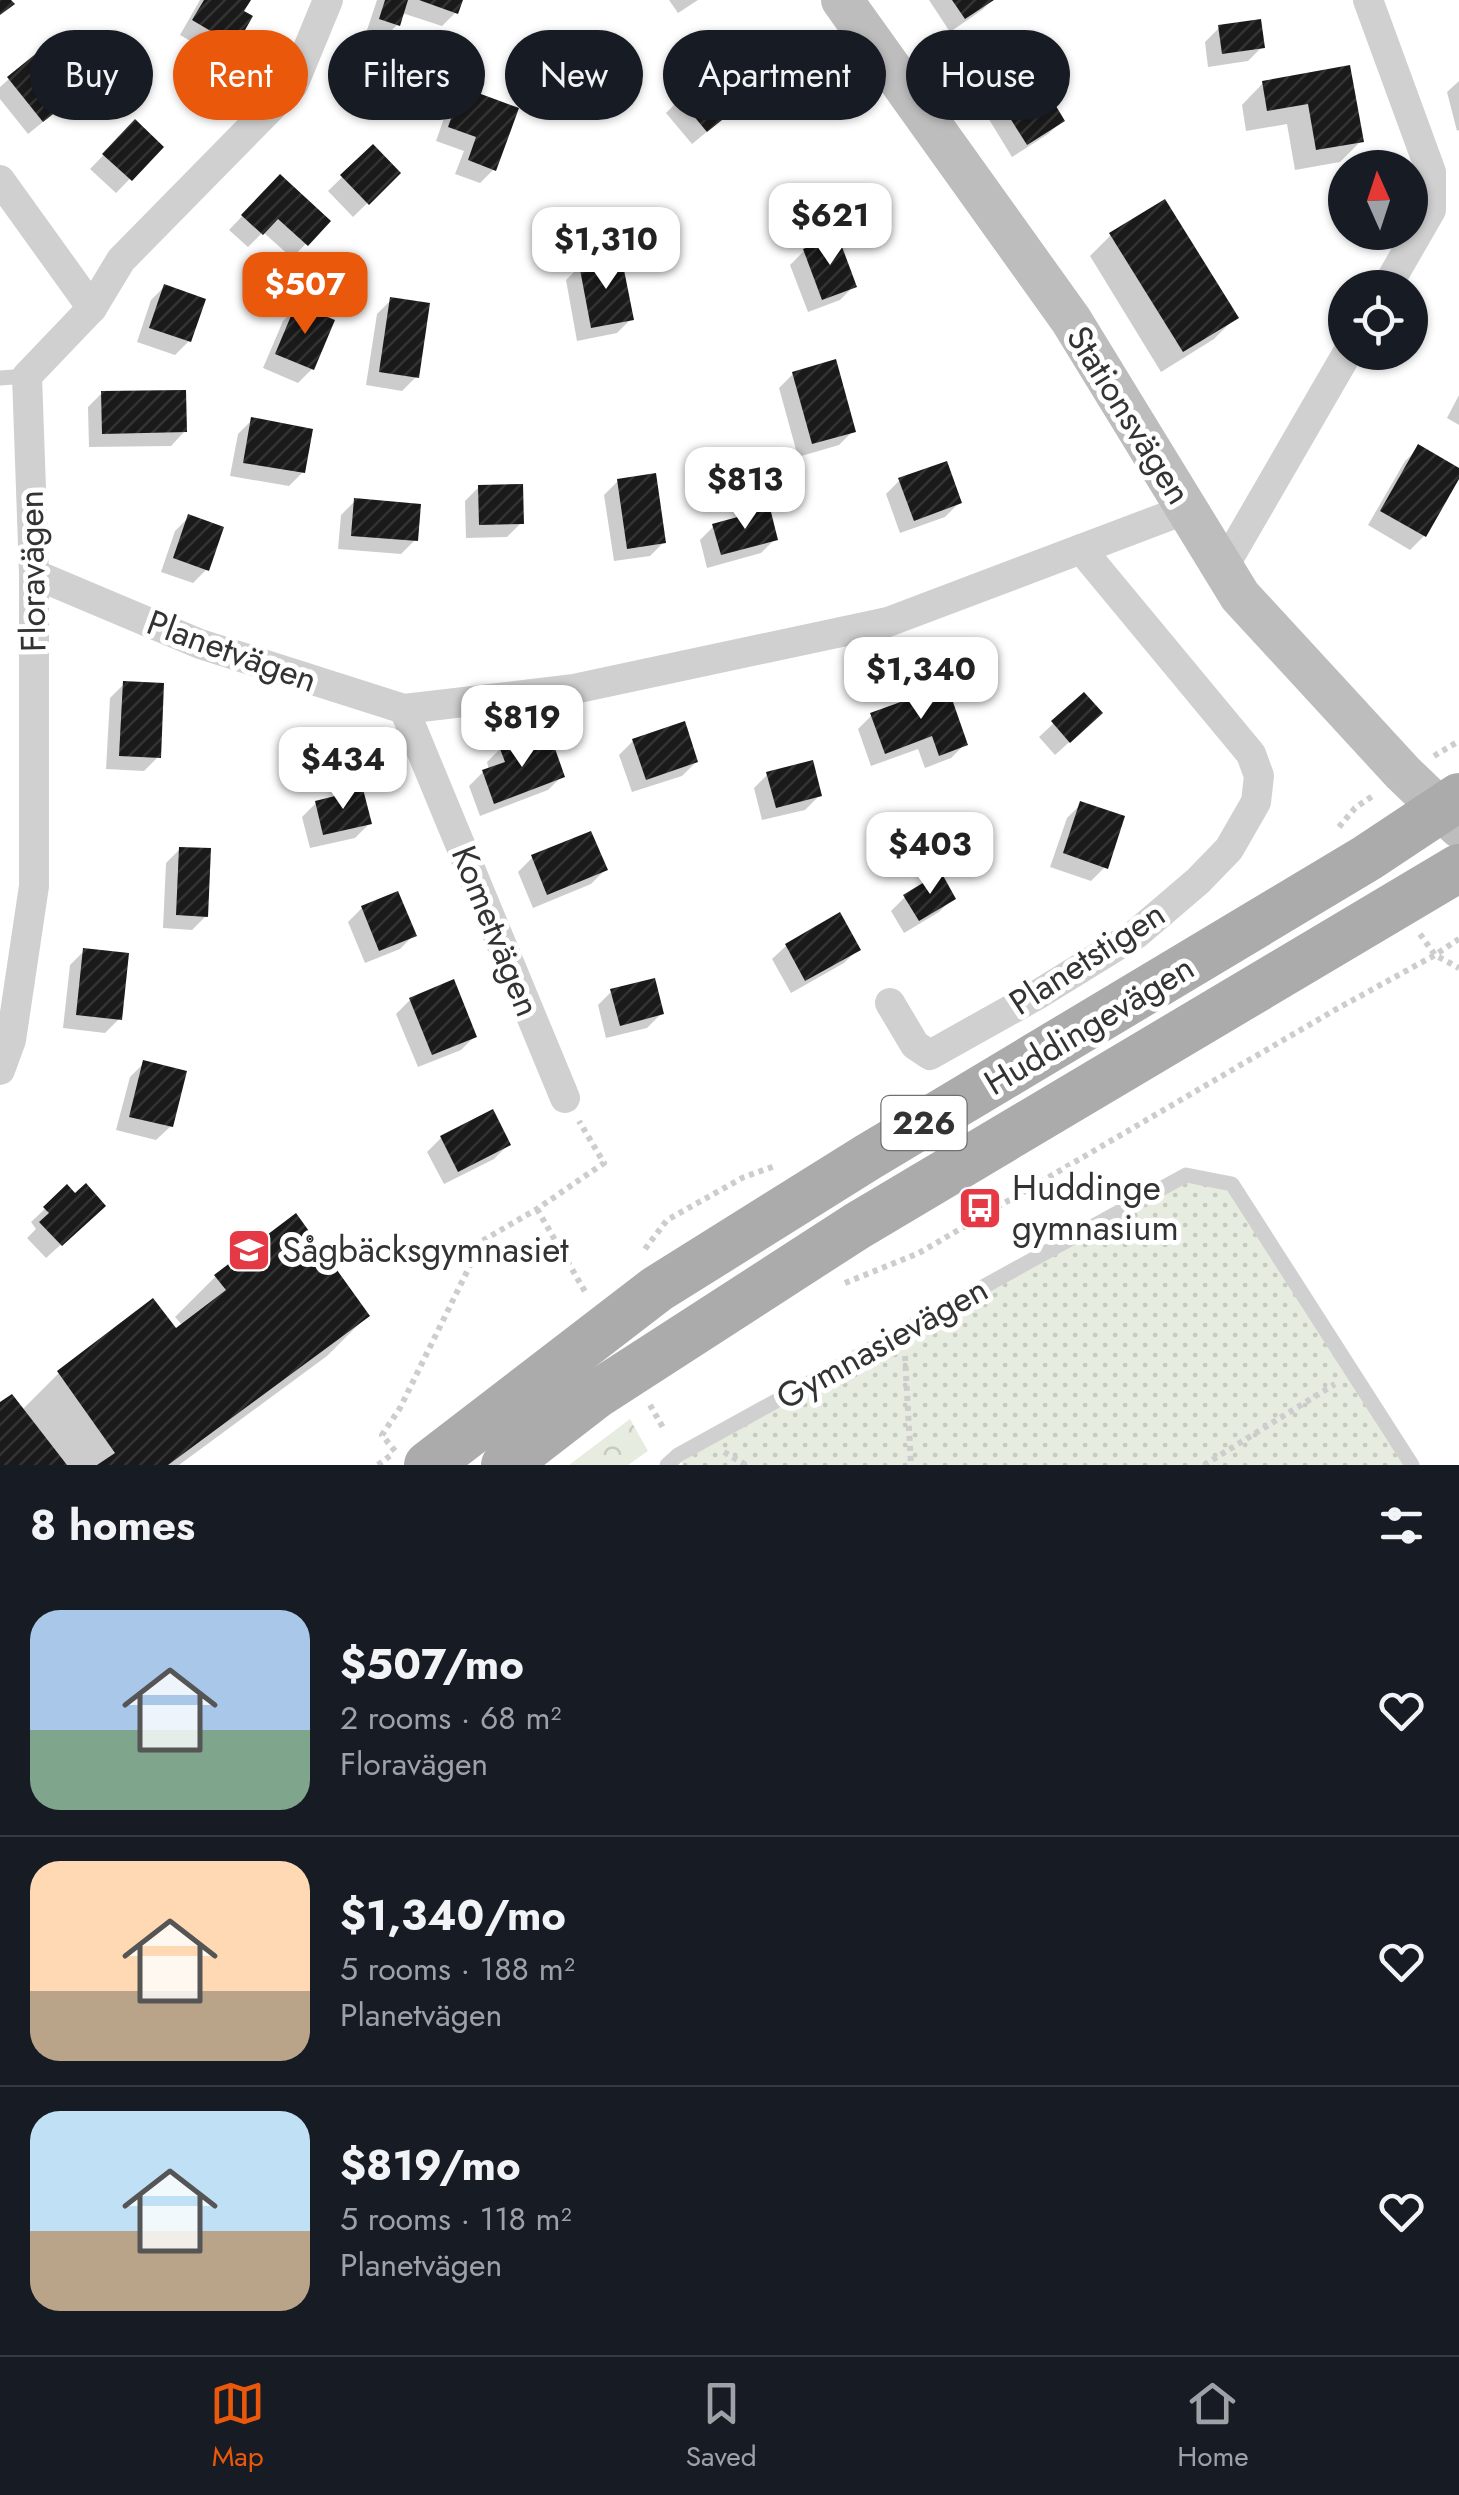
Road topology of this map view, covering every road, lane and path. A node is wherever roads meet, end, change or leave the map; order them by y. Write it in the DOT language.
graph roads {
  1 [pos="328,0"];
  2 [pos="842,0"];
  3 [pos="1368,0"];
  4 [pos="0,180"];
  5 [pos="1396,270"];
  6 [pos="92,308"];
  7 [pos="1338,370"];
  8 [pos="13,377"];
  9 [pos="1187,508"];
  10 [pos="1081,549"];
  11 [pos="1223,568"];
  12 [pos="34,574"];
  13 [pos="404,709"];
  14 [pos="1459,741"];
  15 [pos="1435,756"];
  16 [pos="1452,811"];
  17 [pos="1459,868"];
  18 [pos="1459,938"];
  19 [pos="1434,956"];
  20 [pos="1459,968"];
  21 [pos="890,1003"];
  22 [pos="0,1070"];
  23 [pos="565,1098"];
  24 [pos="912,1239"];
  25 [pos="919,1253"];
  26 [pos="832,1289"];
  27 [pos="904,1330"];
  28 [pos="1352,1373"];
  29 [pos="660,1422"];
  30 [pos="665,1432"];
  31 [pos="412,1458"];
  32 [pos="505,1465"];
  33 [pos="667,1465"];
  34 [pos="910,1465"];
  35 [pos="1204,1465"];
  36 [pos="1412,1465"];
  1 -- 6 [label="street, Floravägen"];
  2 -- 9 [label="street, Stationsvägen"];
  3 -- 5 [label="street"];
  4 -- 6 [label="street"];
  6 -- 8 [label="street, Floravägen"];
  7 -- 11 [label="street"];
  8 -- 12 [label="street, Floravägen"];
  9 -- 10 [label="street, Planetvägen"];
  9 -- 11 [label="street, Stationsvägen"];
  10 -- 13 [label="street, Planetvägen"];
  10 -- 21 [label="street, Planetstigen"];
  11 -- 16 [label="street, Stationsvägen"];
  12 -- 13 [label="street, Planetvägen"];
  12 -- 22 [label="street, Floravägen"];
  13 -- 23 [label="street, Kometvägen"];
  14 -- 15 [label="path"];
  16 -- 31 [label="main road, Huddingevägen / 226"];
  17 -- 32 [label="main road, Huddingevägen / 226"];
  18 -- 19 [label="path"];
  19 -- 20 [label="path"];
  19 -- 25 [label="path"];
  23 -- 31 [label="path"];
  24 -- 25 [label="path"];
  25 -- 26 [label="path"];
  27 -- 28 [label="lane, Gymnasievägen"];
  27 -- 33 [label="lane, Gymnasievägen"];
  27 -- 34 [label="path"];
  28 -- 35 [label="path"];
  28 -- 36 [label="lane, Gymnasievägen"];
  29 -- 30 [label="path"];
}
